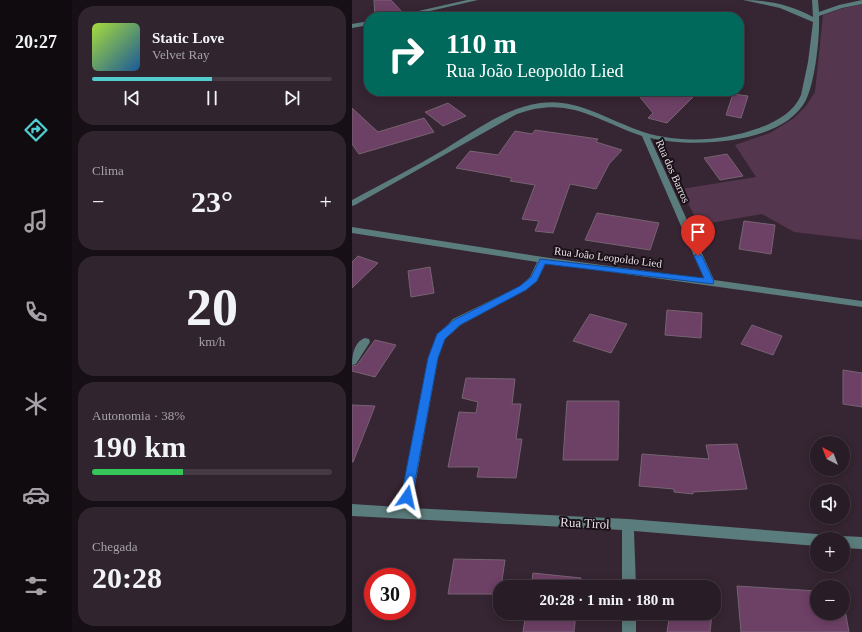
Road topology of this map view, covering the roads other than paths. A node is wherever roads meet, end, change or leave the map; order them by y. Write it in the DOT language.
graph roads {
  1 [pos="475,0"];
  2 [pos="746,0"];
  3 [pos="815,0"];
  4 [pos="862,2"];
  5 [pos="419,12"];
  6 [pos="815,18"];
  7 [pos="364,24"];
  8 [pos="352,26"];
  9 [pos="645,135"];
  10 [pos="352,203"];
  11 [pos="352,230"];
  12 [pos="542,260"];
  13 [pos="710,282"];
  14 [pos="862,304"];
  15 [pos="365,342"];
  16 [pos="352,361"];
  17 [pos="352,510"];
  18 [pos="404,513"];
  19 [pos="628,525"];
  20 [pos="810,539"];
  21 [pos="850,542"];
  22 [pos="862,543"];
  23 [pos="629,580"];
  24 [pos="629,620"];
  25 [pos="629,632"];
  1 -- 5 [label="street"];
  2 -- 6 [label="street"];
  3 -- 6 [label="street"];
  4 -- 6 [label="street"];
  6 -- 9 [label="street"];
  7 -- 8 [label="street"];
  9 -- 10 [label="street"];
  9 -- 13 [label="street, Rua dos Barros"];
  11 -- 12 [label="street, Rua João Leopoldo Lied"];
  12 -- 13 [label="street, Rua João Leopoldo Lied"];
  12 -- 18 [label="street"];
  13 -- 14 [label="street, Rua João Leopoldo Lied"];
  15 -- 16 [label="street"];
  17 -- 18 [label="street, Rua Tirol"];
  18 -- 19 [label="street, Rua Tirol"];
  19 -- 20 [label="street, Rua Tirol"];
  19 -- 23 [label="street"];
  21 -- 22 [label="street"];
  24 -- 25 [label="street"];
}
